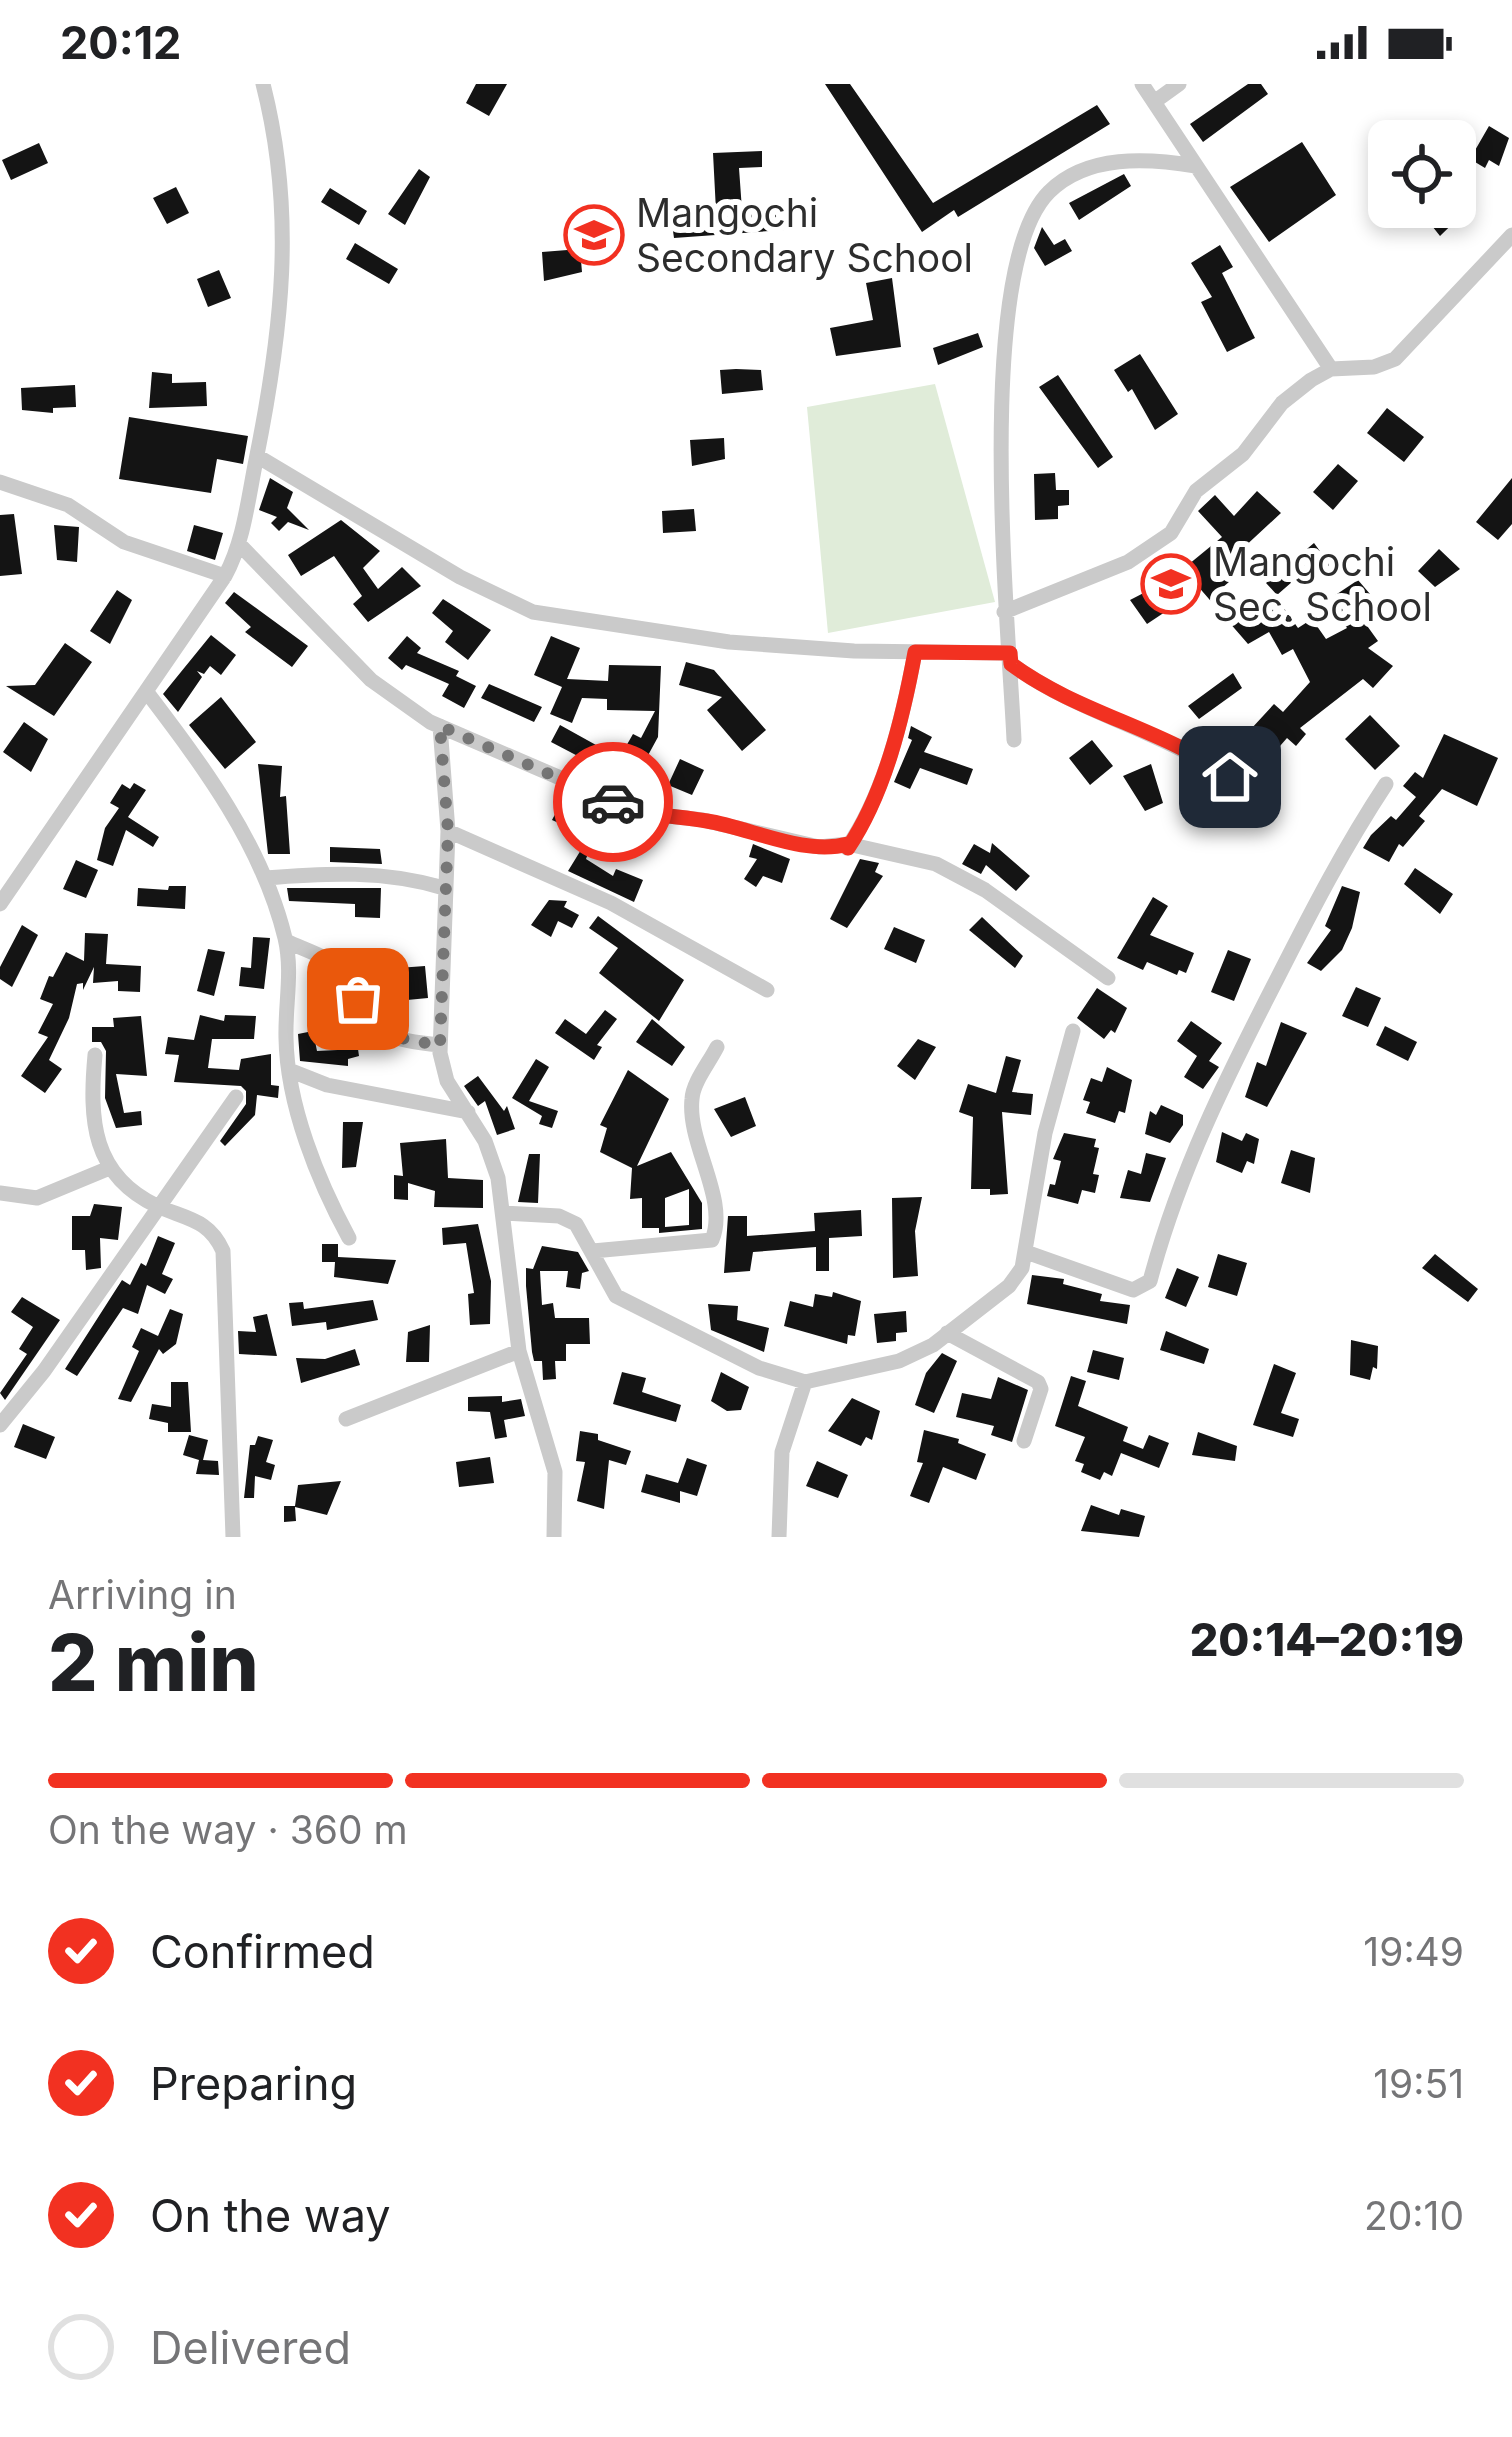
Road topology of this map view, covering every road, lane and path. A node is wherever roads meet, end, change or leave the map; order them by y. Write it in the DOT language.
graph roads {
  1 [pos="263,84"];
  2 [pos="1142,84"];
  3 [pos="1179,84"];
  4 [pos="1154,102"];
  5 [pos="1196,166"];
  6 [pos="1512,236"];
  7 [pos="1331,369"];
  8 [pos="257,455"];
  9 [pos="0,482"];
  10 [pos="239,544"];
  11 [pos="225,576"];
  12 [pos="1004,612"];
  13 [pos="915,652"];
  14 [pos="1011,658"];
  15 [pos="146,691"];
  16 [pos="440,726"];
  17 [pos="1014,740"];
  18 [pos="1386,784"];
  19 [pos="1255,800"];
  20 [pos="448,831"];
  21 [pos="848,848"];
  22 [pos="266,878"];
  23 [pos="444,888"];
  24 [pos="0,904"];
  25 [pos="286,941"];
  26 [pos="1108,978"];
  27 [pos="767,990"];
  28 [pos="1073,1031"];
  29 [pos="440,1046"];
  30 [pos="717,1047"];
  31 [pos="94,1055"];
  32 [pos="290,1070"];
  33 [pos="236,1097"];
  34 [pos="468,1112"];
  35 [pos="107,1169"];
  36 [pos="0,1193"];
  37 [pos="157,1205"];
  38 [pos="503,1213"];
  39 [pos="349,1238"];
  40 [pos="592,1251"];
  41 [pos="1026,1252"];
  42 [pos="946,1333"];
  43 [pos="519,1351"];
  44 [pos="805,1382"];
  45 [pos="346,1419"];
  46 [pos="0,1425"];
  47 [pos="1024,1442"];
  48 [pos="233,1537"];
  49 [pos="554,1537"];
  50 [pos="778,1537"];
  1 -- 8 [label="street"];
  2 -- 4 [label="street"];
  3 -- 4 [label="street"];
  4 -- 5 [label="street"];
  5 -- 7 [label="street"];
  5 -- 12 [label="street"];
  6 -- 7 [label="street"];
  7 -- 12 [label="street"];
  8 -- 10 [label="street"];
  8 -- 13 [label="street"];
  9 -- 11 [label="street"];
  10 -- 11 [label="street"];
  10 -- 16 [label="street"];
  11 -- 15 [label="street"];
  12 -- 14 [label="street"];
  13 -- 14 [label="street"];
  13 -- 21 [label="street"];
  14 -- 17 [label="street"];
  14 -- 19 [label="street"];
  15 -- 22 [label="street"];
  15 -- 24 [label="street"];
  16 -- 20 [label="street"];
  16 -- 21 [label="street"];
  18 -- 41 [label="street"];
  20 -- 23 [label="street"];
  20 -- 27 [label="street"];
  21 -- 26 [label="street"];
  22 -- 23 [label="street"];
  22 -- 25 [label="street"];
  23 -- 29 [label="street"];
  25 -- 29 [label="street"];
  25 -- 32 [label="street"];
  28 -- 41 [label="street"];
  29 -- 34 [label="street"];
  30 -- 40 [label="street"];
  31 -- 35 [label="street"];
  32 -- 34 [label="street"];
  32 -- 39 [label="street"];
  33 -- 37 [label="street"];
  34 -- 38 [label="street"];
  35 -- 36 [label="street"];
  35 -- 37 [label="street"];
  37 -- 46 [label="street"];
  37 -- 48 [label="street"];
  38 -- 40 [label="street"];
  38 -- 43 [label="street"];
  40 -- 44 [label="street"];
  41 -- 42 [label="street"];
  42 -- 44 [label="street"];
  42 -- 47 [label="street"];
  43 -- 45 [label="street"];
  43 -- 49 [label="street"];
  44 -- 50 [label="street"];
}
